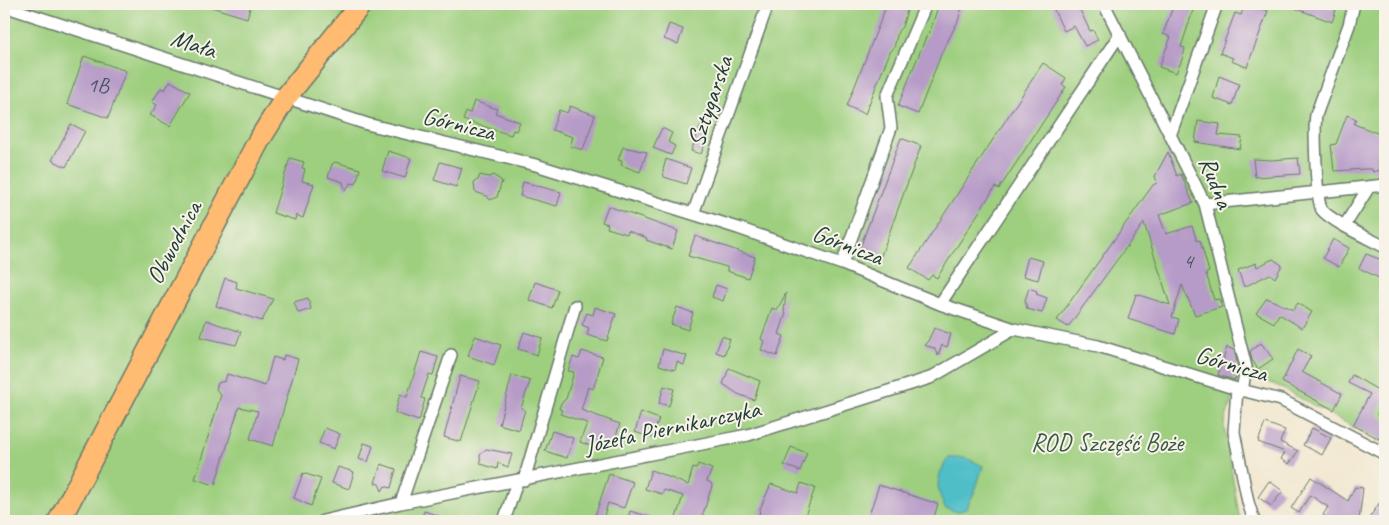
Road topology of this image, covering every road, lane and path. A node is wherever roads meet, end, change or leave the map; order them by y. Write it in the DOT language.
graph roads {
  1 [pos="362,4"];
  2 [pos="768,4"];
  3 [pos="926,4"];
  4 [pos="1104,4"];
  5 [pos="1218,4"];
  6 [pos="1354,4"];
  7 [pos="4,6"];
  8 [pos="1120,34"];
  9 [pos="286,97"];
  10 [pos="1171,133"];
  11 [pos="1385,185"];
  12 [pos="1369,187"];
  13 [pos="1318,193"];
  14 [pos="1206,204"];
  15 [pos="693,214"];
  16 [pos="1345,225"];
  17 [pos="1385,247"];
  18 [pos="842,264"];
  19 [pos="940,304"];
  20 [pos="575,306"];
  21 [pos="1014,329"];
  22 [pos="451,355"];
  23 [pos="1239,390"];
  24 [pos="1385,454"];
  25 [pos="520,481"];
  26 [pos="401,503"];
  27 [pos="59,521"];
  28 [pos="323,521"];
  29 [pos="504,521"];
  30 [pos="1254,521"];
  1 -- 9 [label="highway, Obwodnica"];
  2 -- 15 [label="street, Sztygarska"];
  3 -- 18 [label="street"];
  4 -- 8 [label="street, Rudna"];
  5 -- 10 [label="street"];
  6 -- 13 [label="street"];
  7 -- 9 [label="street, Mała"];
  8 -- 10 [label="street, Rudna"];
  8 -- 19 [label="street"];
  9 -- 15 [label="street, Górnicza"];
  9 -- 27 [label="highway, Obwodnica"];
  10 -- 14 [label="street, Rudna"];
  11 -- 12 [label="street"];
  12 -- 13 [label="street"];
  12 -- 16 [label="street"];
  13 -- 14 [label="street"];
  13 -- 16 [label="street"];
  14 -- 23 [label="street, Rudna"];
  15 -- 18 [label="street, Górnicza"];
  16 -- 17 [label="street"];
  18 -- 19 [label="street, Górnicza"];
  19 -- 21 [label="street, Górnicza"];
  20 -- 25 [label="street"];
  21 -- 23 [label="street, Górnicza"];
  21 -- 25 [label="street, Józefa Piernikarczyka"];
  22 -- 26 [label="street"];
  23 -- 24 [label="street, Górnicza"];
  23 -- 30 [label="street, Rudna"];
  25 -- 26 [label="street, Józefa Piernikarczyka"];
  25 -- 29 [label="street"];
  26 -- 28 [label="street, Józefa Piernikarczyka"];
}
